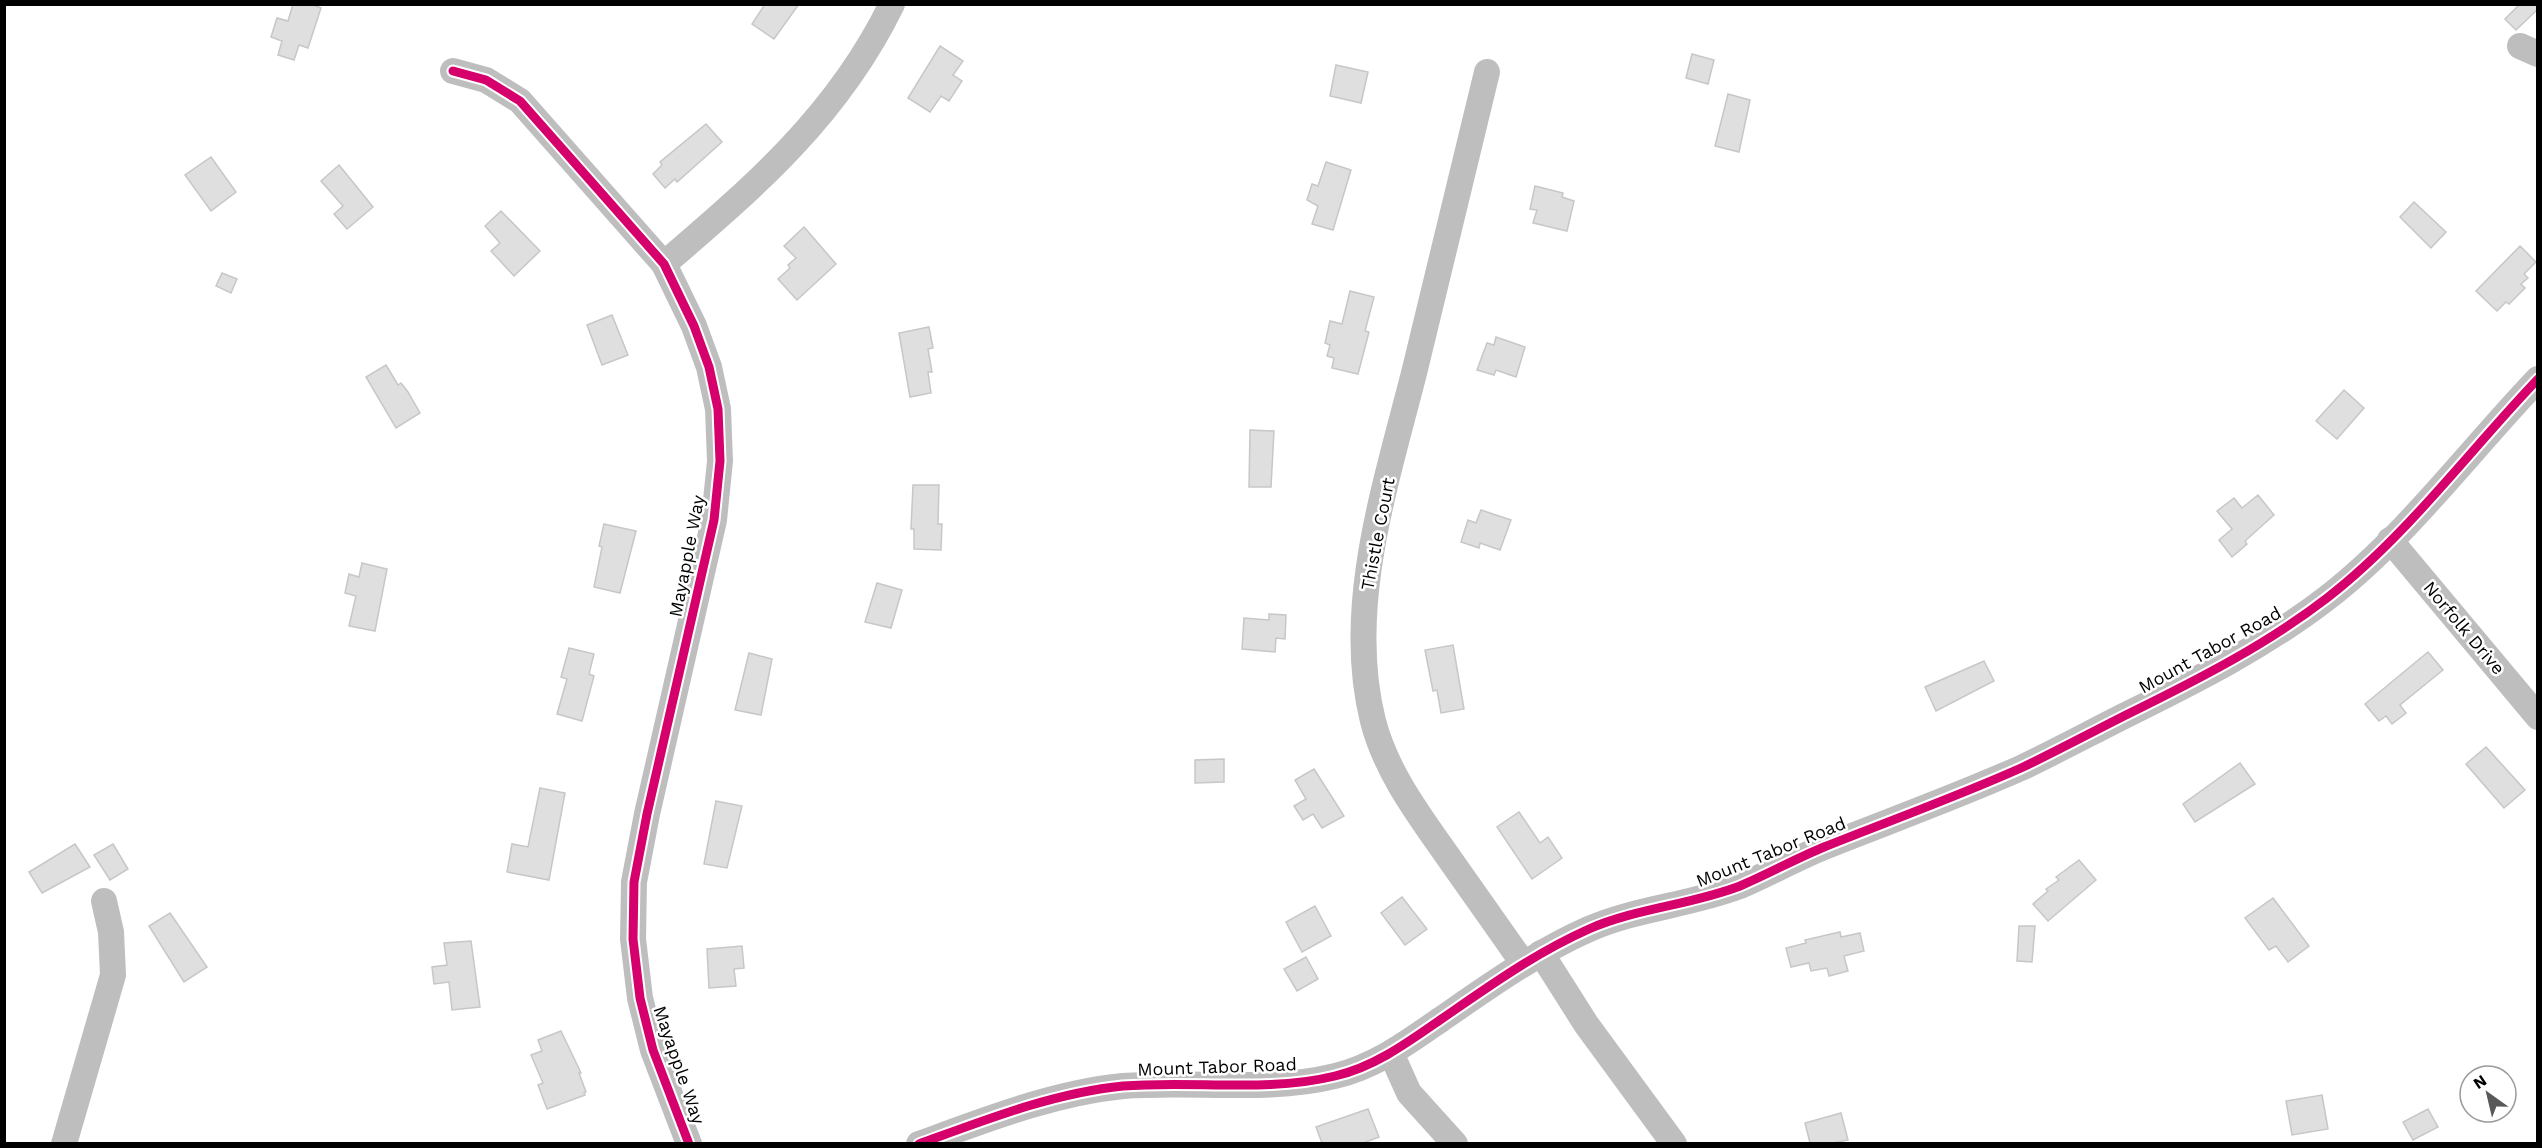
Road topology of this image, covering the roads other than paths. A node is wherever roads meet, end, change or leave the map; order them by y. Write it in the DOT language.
graph roads {
  1 [pos="892,4"];
  2 [pos="453,71"];
  3 [pos="1487,72"];
  4 [pos="664,264"];
  5 [pos="2538,379"];
  6 [pos="2390,540"];
  7 [pos="2538,717"];
  8 [pos="104,902"];
  9 [pos="1532,958"];
  10 [pos="1391,1053"];
  11 [pos="64,1143"];
  12 [pos="689,1143"];
  13 [pos="919,1143"];
  14 [pos="1455,1143"];
  15 [pos="1674,1143"];
  1 -- 4 [label="street"];
  2 -- 4 [label="street, Mayapple Way"];
  3 -- 9 [label="street, Thistle Court"];
  4 -- 12 [label="street, Mayapple Way"];
  5 -- 6 [label="street, Mount Tabor Road"];
  6 -- 7 [label="street, Norfolk Drive"];
  6 -- 9 [label="street, Mount Tabor Road"];
  8 -- 11 [label="street"];
  9 -- 10 [label="street, Mount Tabor Road"];
  9 -- 15 [label="street, Thistle Court"];
  10 -- 13 [label="street, Mount Tabor Road"];
  10 -- 14 [label="street"];
}
